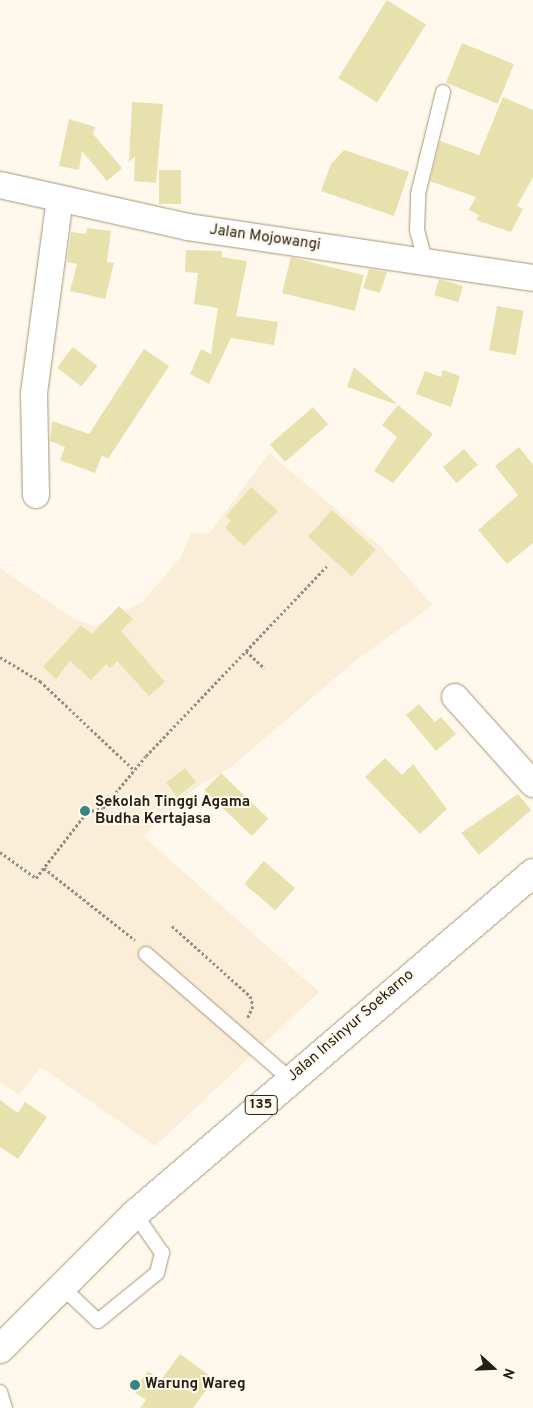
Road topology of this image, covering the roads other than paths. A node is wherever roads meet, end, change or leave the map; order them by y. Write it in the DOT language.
graph roads {
  1 [pos="443,92"];
  2 [pos="0,184"];
  3 [pos="60,198"];
  4 [pos="425,260"];
  5 [pos="533,278"];
  6 [pos="36,495"];
  7 [pos="455,697"];
  8 [pos="533,784"];
  9 [pos="533,873"];
  10 [pos="146,954"];
  11 [pos="290,1079"];
  12 [pos="136,1214"];
  13 [pos="60,1285"];
  14 [pos="0,1349"];
  15 [pos="0,1392"];
  16 [pos="5,1408"];
  1 -- 4 [label="lane"];
  2 -- 3 [label="street, Jalan Mojowangi"];
  3 -- 4 [label="street, Jalan Mojowangi"];
  3 -- 6 [label="street"];
  4 -- 5 [label="street, Jalan Mojowangi"];
  7 -- 8 [label="street"];
  9 -- 11 [label="main road, Jalan Insinyur Soekarno / 135"];
  10 -- 11 [label="lane"];
  11 -- 12 [label="main road, Jalan Insinyur Soekarno / 135"];
  12 -- 13 [label="main road, Jalan Insinyur Soekarno / 135"];
  12 -- 13 [label="lane"];
  13 -- 14 [label="main road, Jalan Insinyur Soekarno / 135"];
  15 -- 16 [label="lane"];
}
